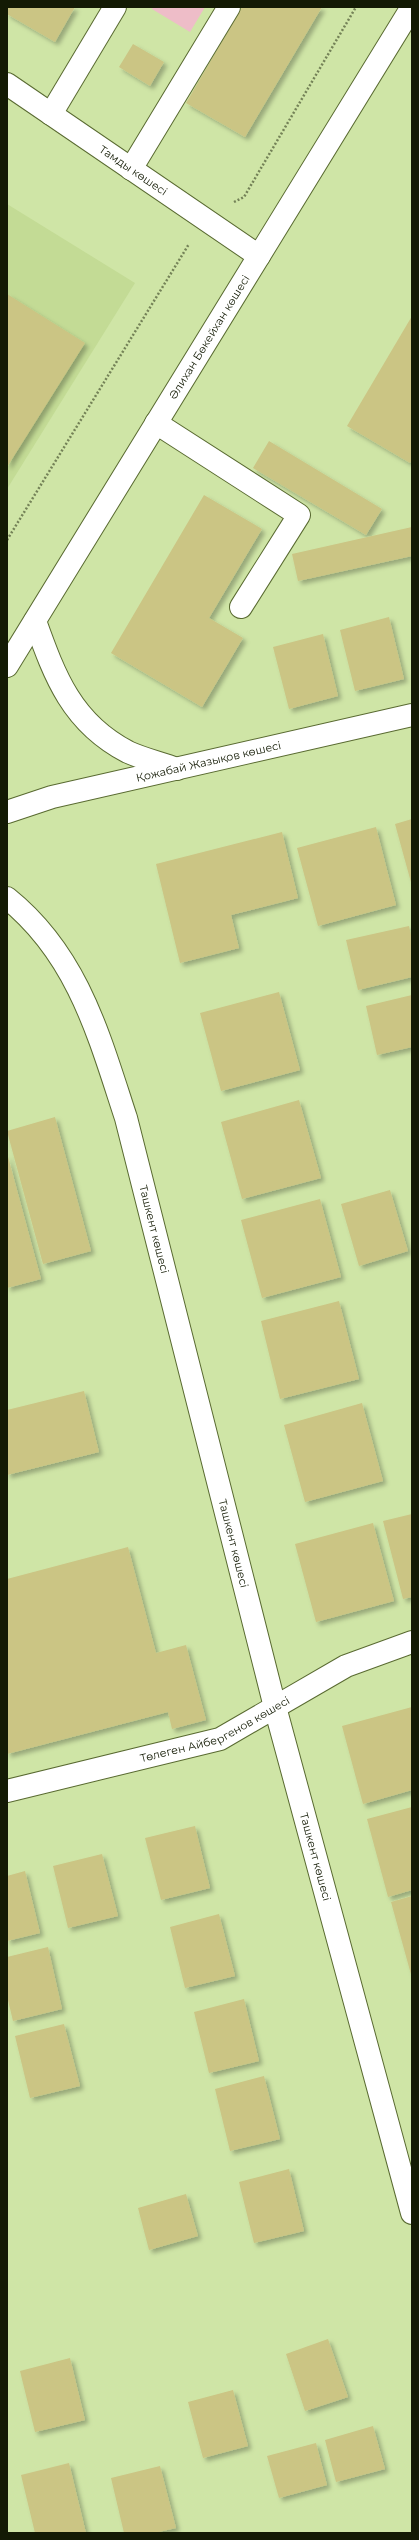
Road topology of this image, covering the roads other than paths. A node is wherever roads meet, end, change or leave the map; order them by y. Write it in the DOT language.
graph roads {
  1 [pos="115,7"];
  2 [pos="229,7"];
  3 [pos="412,7"];
  4 [pos="7,84"];
  5 [pos="51,114"];
  6 [pos="131,169"];
  7 [pos="259,256"];
  8 [pos="156,423"];
  9 [pos="241,607"];
  10 [pos="35,621"];
  11 [pos="7,666"];
  12 [pos="412,715"];
  13 [pos="177,769"];
  14 [pos="7,812"];
  15 [pos="7,898"];
  16 [pos="412,1642"];
  17 [pos="275,1708"];
  18 [pos="7,1791"];
  19 [pos="412,2213"];
  1 -- 5 [label="street"];
  2 -- 6 [label="street"];
  3 -- 7 [label="street, Әлихан Бөкейхан көшесі"];
  4 -- 5 [label="street, Тамды көшесі"];
  5 -- 6 [label="street, Тамды көшесі"];
  6 -- 7 [label="street, Тамды көшесі"];
  7 -- 8 [label="street, Әлихан Бөкейхан көшесі"];
  8 -- 9 [label="street"];
  8 -- 10 [label="street, Әлихан Бөкейхан көшесі"];
  10 -- 11 [label="street, Әлихан Бөкейхан көшесі"];
  10 -- 13 [label="street"];
  12 -- 13 [label="street, Қожабай Жазықов көшесі"];
  13 -- 14 [label="street, Қожабай Жазықов көшесі"];
  15 -- 17 [label="street, Ташкент көшесі"];
  16 -- 17 [label="street, Төлеген Айбергенов көшесі"];
  17 -- 18 [label="street, Төлеген Айбергенов көшесі"];
  17 -- 19 [label="street, Ташкент көшесі"];
}
